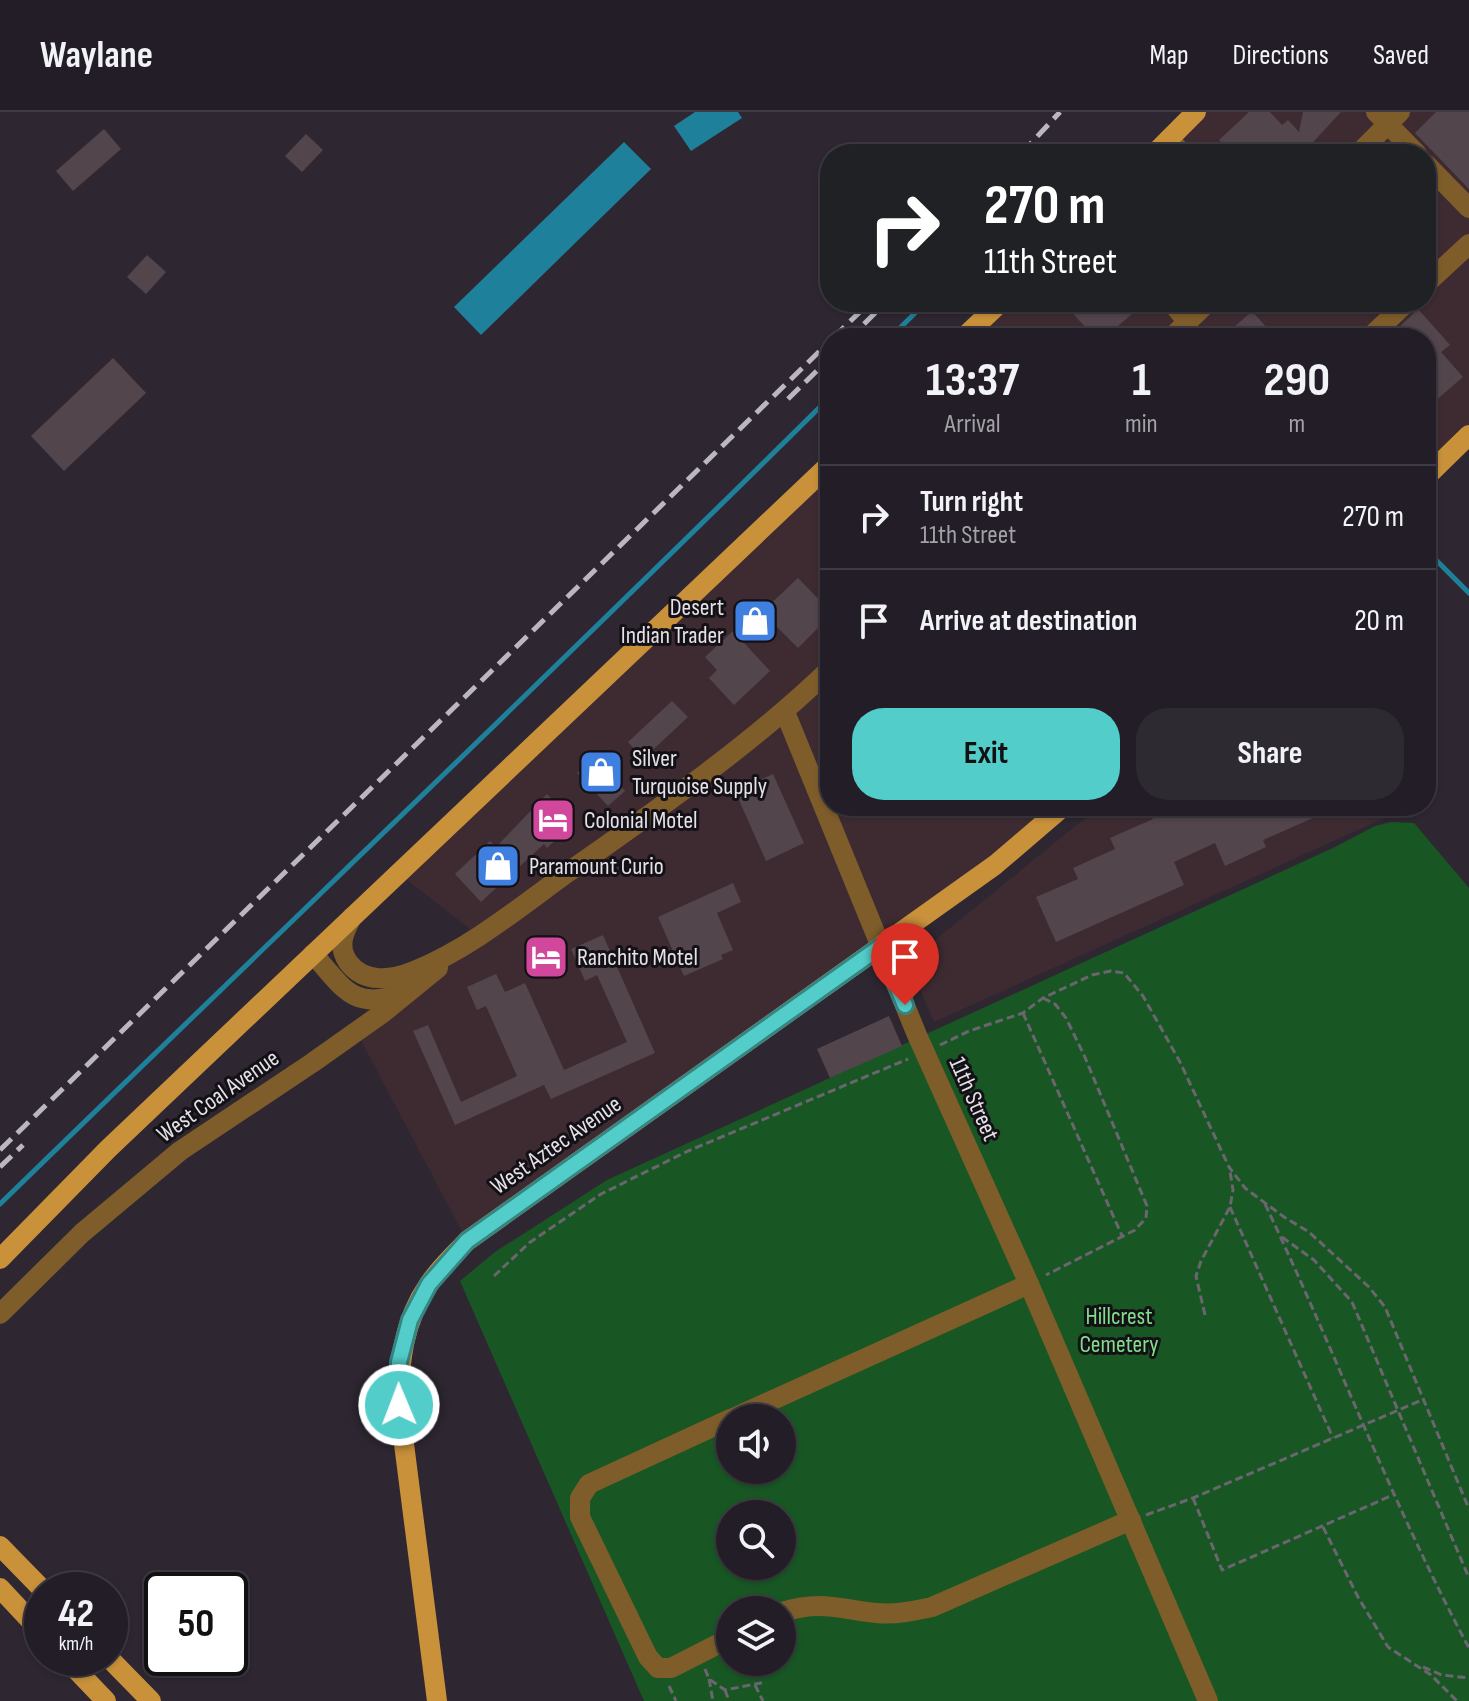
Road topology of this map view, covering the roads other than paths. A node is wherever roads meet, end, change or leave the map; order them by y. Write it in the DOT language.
graph roads {
  1 [pos="1196,112"];
  2 [pos="1388,116"];
  3 [pos="1173,144"];
  4 [pos="1366,144"];
  5 [pos="1409,144"];
  6 [pos="1436,174"];
  7 [pos="1469,208"];
  8 [pos="1469,244"];
  9 [pos="1436,275"];
  10 [pos="990,312"];
  11 [pos="1180,312"];
  12 [pos="1198,312"];
  13 [pos="1396,312"];
  14 [pos="1188,322"];
  15 [pos="974,328"];
  16 [pos="1182,328"];
  17 [pos="1380,328"];
  18 [pos="1469,435"];
  19 [pos="1436,467"];
  20 [pos="820,473"];
  21 [pos="820,679"];
  22 [pos="785,712"];
  23 [pos="820,799"];
  24 [pos="827,816"];
  25 [pos="1052,816"];
  26 [pos="353,916"];
  27 [pos="479,936"];
  28 [pos="880,947"];
  29 [pos="313,954"];
  30 [pos="410,990"];
  31 [pos="0,1259"];
  32 [pos="1029,1284"];
  33 [pos="0,1314"];
  34 [pos="765,1404"];
  35 [pos="716,1426"];
  36 [pos="1131,1520"];
  37 [pos="0,1546"];
  38 [pos="25,1572"];
  39 [pos="0,1588"];
  40 [pos="796,1607"];
  41 [pos="24,1614"];
  42 [pos="716,1645"];
  43 [pos="82,1676"];
  44 [pos="127,1676"];
  45 [pos="100,1695"];
  46 [pos="121,1701"];
  47 [pos="151,1701"];
  48 [pos="437,1701"];
  49 [pos="1208,1701"];
  1 -- 3 [label="main road"];
  2 -- 4 [label="street"];
  2 -- 5 [label="street"];
  6 -- 7 [label="street"];
  8 -- 9 [label="street"];
  10 -- 15 [label="main road"];
  11 -- 14 [label="street"];
  12 -- 14 [label="street"];
  13 -- 17 [label="street"];
  14 -- 16 [label="street"];
  18 -- 19 [label="main road"];
  20 -- 26 [label="main road"];
  21 -- 22 [label="street"];
  22 -- 23 [label="street, 11th Street"];
  22 -- 27 [label="street"];
  24 -- 28 [label="street, 11th Street"];
  25 -- 28 [label="main road, West Aztec Avenue"];
  26 -- 27 [label="street"];
  26 -- 29 [label="main road"];
  27 -- 30 [label="street, West Coal Avenue"];
  28 -- 32 [label="street, 11th Street"];
  28 -- 48 [label="main road, West Aztec Avenue"];
  29 -- 30 [label="street"];
  29 -- 31 [label="main road"];
  30 -- 33 [label="street, West Coal Avenue"];
  32 -- 34 [label="street"];
  32 -- 36 [label="street, 11th Street"];
  35 -- 42 [label="street"];
  36 -- 40 [label="street"];
  36 -- 49 [label="street, 11th Street"];
  37 -- 38 [label="main road"];
  39 -- 41 [label="main road"];
  43 -- 45 [label="main road"];
  44 -- 47 [label="main road"];
  45 -- 46 [label="main road"];
}
